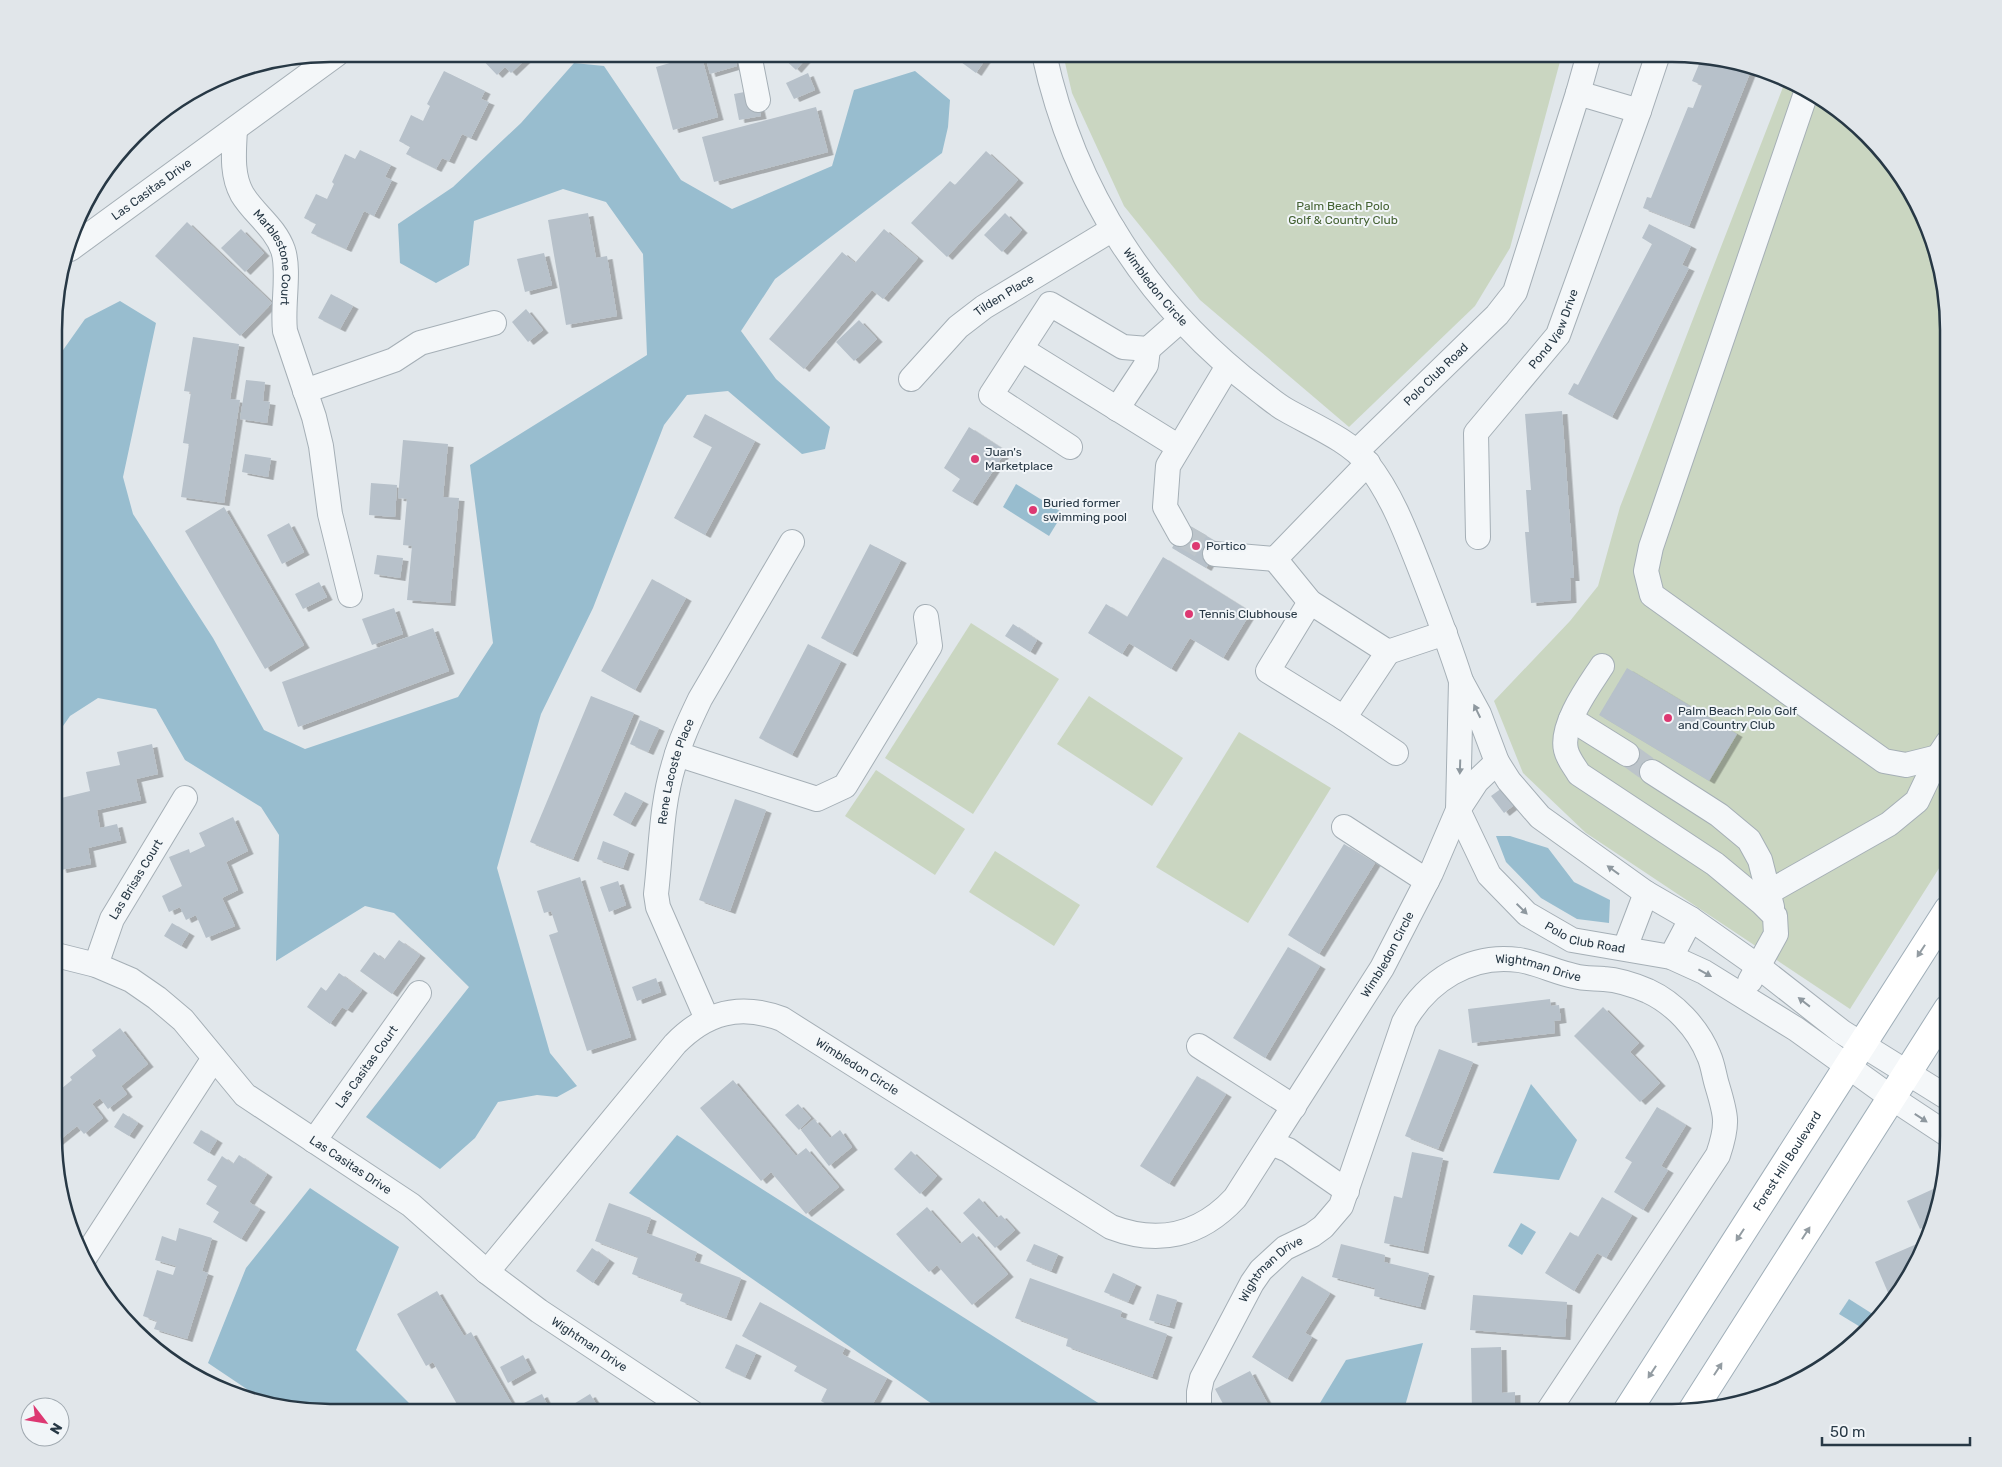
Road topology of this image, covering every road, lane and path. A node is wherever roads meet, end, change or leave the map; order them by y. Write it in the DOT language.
graph roads {
  1 [pos="325,63"];
  2 [pos="751,63"];
  3 [pos="1047,63"];
  4 [pos="1586,63"];
  5 [pos="1655,63"];
  6 [pos="1578,93"];
  7 [pos="1804,98"];
  8 [pos="758,100"];
  9 [pos="1639,112"];
  10 [pos="235,129"];
  11 [pos="1112,229"];
  12 [pos="78,244"];
  13 [pos="1181,320"];
  14 [pos="494,323"];
  15 [pos="1021,348"];
  16 [pos="1148,349"];
  17 [pos="1228,366"];
  18 [pos="911,379"];
  19 [pos="305,391"];
  20 [pos="1117,409"];
  21 [pos="1070,447"];
  22 [pos="1179,447"];
  23 [pos="1362,457"];
  24 [pos="1180,534"];
  25 [pos="1478,537"];
  26 [pos="792,542"];
  27 [pos="1215,554"];
  28 [pos="1275,559"];
  29 [pos="350,595"];
  30 [pos="1310,602"];
  31 [pos="926,617"];
  32 [pos="1445,633"];
  33 [pos="1388,652"];
  34 [pos="1602,666"];
  35 [pos="1461,681"];
  36 [pos="1344,718"];
  37 [pos="1571,719"];
  38 [pos="1940,750"];
  39 [pos="1396,753"];
  40 [pos="677,754"];
  41 [pos="1627,754"];
  42 [pos="1940,755"];
  43 [pos="1497,762"];
  44 [pos="1652,772"];
  45 [pos="185,798"];
  46 [pos="1458,810"];
  47 [pos="1344,827"];
  48 [pos="1427,881"];
  49 [pos="1769,892"];
  50 [pos="1646,894"];
  51 [pos="1774,916"];
  52 [pos="1691,919"];
  53 [pos="1940,925"];
  54 [pos="1626,948"];
  55 [pos="63,957"];
  56 [pos="1671,957"];
  57 [pos="96,965"];
  58 [pos="1759,967"];
  59 [pos="419,993"];
  60 [pos="1741,995"];
  61 [pos="707,1019"];
  62 [pos="1940,1022"];
  63 [pos="1199,1046"];
  64 [pos="214,1058"];
  65 [pos="1865,1062"];
  66 [pos="1908,1072"];
  67 [pos="1940,1093"];
  68 [pos="1892,1098"];
  69 [pos="1294,1107"];
  70 [pos="1940,1130"];
  71 [pos="314,1141"];
  72 [pos="1271,1142"];
  73 [pos="1347,1191"];
  74 [pos="89,1252"];
  75 [pos="488,1272"];
  76 [pos="1696,1403"];
  77 [pos="679,1404"];
  78 [pos="1199,1404"];
  79 [pos="1553,1404"];
  80 [pos="1632,1404"];
  1 -- 10 [label="street, Las Casitas Drive"];
  2 -- 8 [label="street"];
  3 -- 11 [label="street, Wimbledon Circle"];
  4 -- 6 [label="street, Polo Club Road"];
  5 -- 9 [label="street, Pond View Drive"];
  6 -- 9 [label="street"];
  6 -- 23 [label="street, Polo Club Road"];
  7 -- 38 [label="street"];
  9 -- 25 [label="street, Pond View Drive"];
  10 -- 12 [label="street, Las Casitas Drive"];
  10 -- 19 [label="street, Marblestone Court"];
  11 -- 13 [label="street, Wimbledon Circle"];
  11 -- 18 [label="street, Tilden Place"];
  13 -- 16 [label="street"];
  13 -- 17 [label="street, Wimbledon Circle"];
  14 -- 19 [label="street"];
  15 -- 16 [label="street"];
  15 -- 20 [label="street"];
  15 -- 21 [label="street"];
  16 -- 20 [label="street"];
  17 -- 22 [label="street"];
  17 -- 23 [label="street, Wimbledon Circle"];
  19 -- 29 [label="street, Marblestone Court"];
  20 -- 22 [label="street"];
  22 -- 24 [label="street"];
  23 -- 28 [label="street"];
  23 -- 32 [label="street, Polo Club Road"];
  26 -- 40 [label="street, Rene Lacoste Place"];
  27 -- 28 [label="street"];
  28 -- 30 [label="street"];
  30 -- 33 [label="street"];
  30 -- 36 [label="street"];
  31 -- 40 [label="street"];
  32 -- 33 [label="street"];
  32 -- 35 [label="street, Polo Club Road"];
  33 -- 36 [label="street"];
  34 -- 37 [label="street"];
  43 -- 35 [label="street, Polo Club Road, one-way"];
  35 -- 46 [label="street, Polo Club Road, one-way"];
  36 -- 39 [label="street"];
  37 -- 41 [label="street"];
  37 -- 51 [label="street"];
  40 -- 61 [label="street, Rene Lacoste Place"];
  42 -- 49 [label="street"];
  43 -- 46 [label="street, Wimbledon Circle"];
  50 -- 43 [label="street, Polo Club Road, one-way"];
  44 -- 49 [label="street"];
  45 -- 57 [label="street, Las Brisas Court"];
  46 -- 48 [label="street, Wimbledon Circle"];
  46 -- 54 [label="street, Polo Club Road, one-way"];
  47 -- 48 [label="street"];
  48 -- 69 [label="street, Wimbledon Circle"];
  49 -- 51 [label="street"];
  50 -- 52 [label="street, Polo Club Road"];
  50 -- 54 [label="street"];
  51 -- 58 [label="street"];
  52 -- 56 [label="street"];
  52 -- 58 [label="street, Polo Club Road"];
  53 -- 65 [label="main road, Forest Hill Boulevard, one-way"];
  54 -- 56 [label="street, Polo Club Road"];
  55 -- 57 [label="street, Las Casitas Drive"];
  56 -- 60 [label="street, Polo Club Road, one-way"];
  57 -- 64 [label="street, Las Casitas Drive"];
  58 -- 60 [label="street"];
  65 -- 58 [label="street, Polo Club Road, one-way"];
  59 -- 71 [label="street, Las Casitas Court"];
  60 -- 65 [label="street, Polo Club Road"];
  61 -- 72 [label="street, Wimbledon Circle"];
  61 -- 75 [label="street, Wimbledon Circle"];
  62 -- 66 [label="main road"];
  63 -- 69 [label="street"];
  64 -- 71 [label="street, Las Casitas Drive"];
  64 -- 74 [label="street"];
  65 -- 66 [label="street"];
  65 -- 68 [label="street"];
  65 -- 80 [label="main road, Forest Hill Boulevard, one-way"];
  66 -- 67 [label="street"];
  66 -- 68 [label="main road"];
  68 -- 70 [label="street, one-way"];
  76 -- 68 [label="main road, one-way"];
  69 -- 72 [label="street, Wimbledon Circle"];
  71 -- 75 [label="street, Las Casitas Drive"];
  72 -- 73 [label="street"];
  73 -- 78 [label="street, Wightman Drive"];
  73 -- 79 [label="street, Wightman Drive"];
  75 -- 77 [label="street, Wightman Drive"];
}
